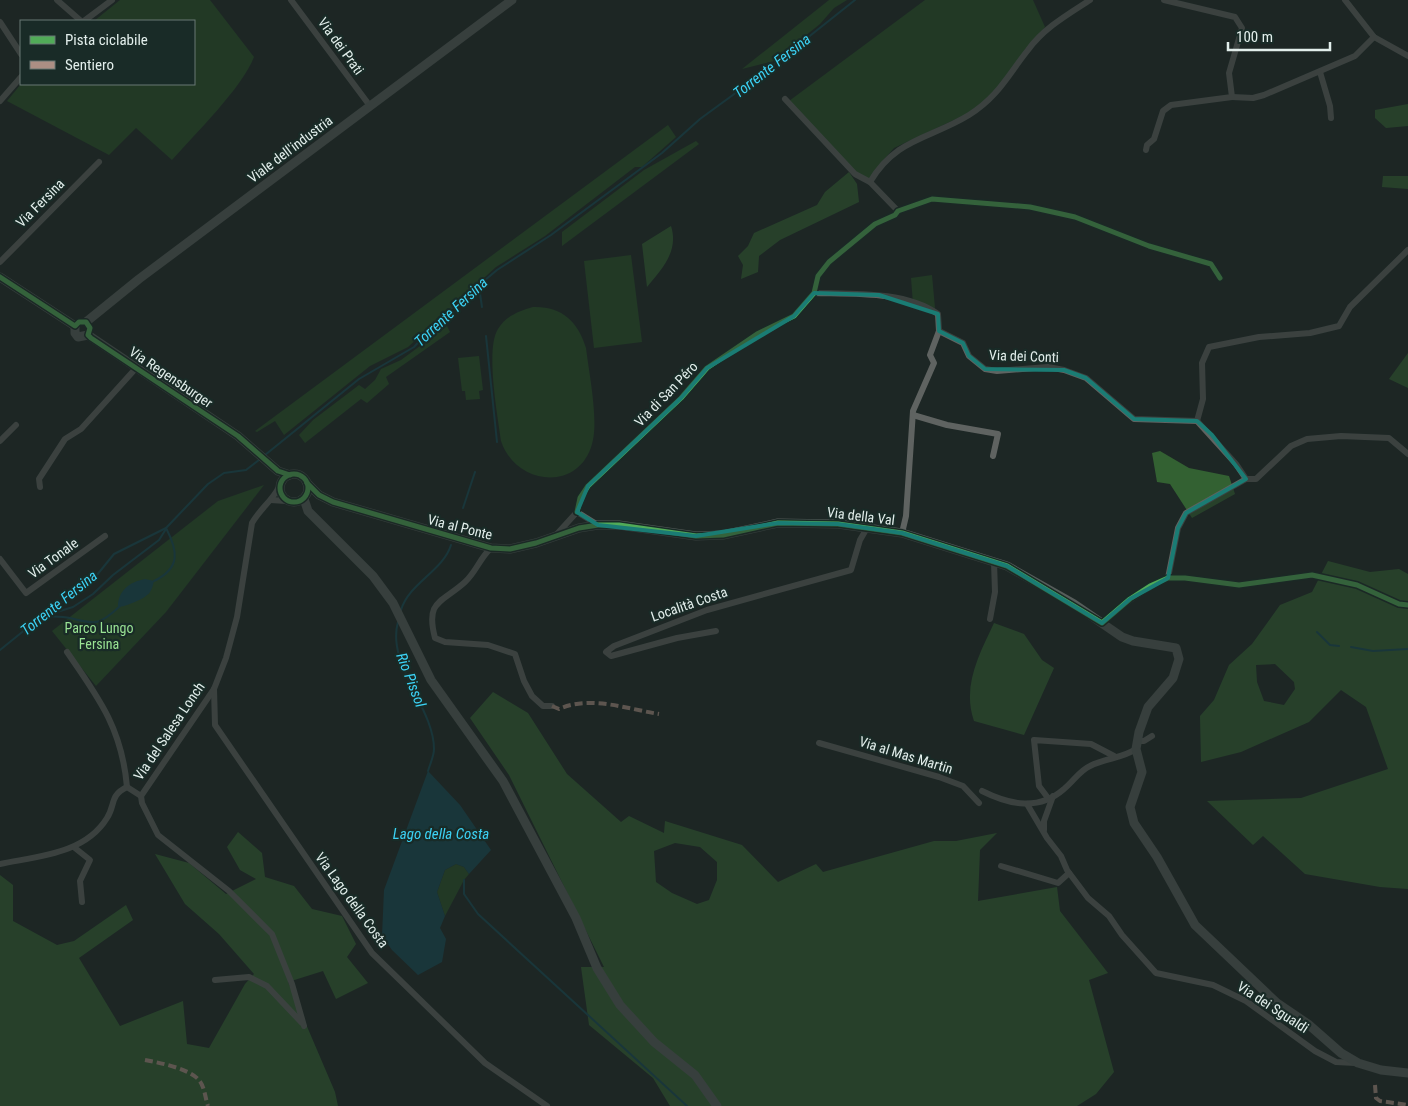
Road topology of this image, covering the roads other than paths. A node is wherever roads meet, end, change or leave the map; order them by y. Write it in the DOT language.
graph roads {
  1 [pos="57,0"];
  2 [pos="112,0"];
  3 [pos="291,0"];
  4 [pos="512,0"];
  5 [pos="1090,0"];
  6 [pos="1164,0"];
  7 [pos="1345,0"];
  8 [pos="82,20"];
  9 [pos="84,20"];
  10 [pos="0,22"];
  11 [pos="1374,37"];
  12 [pos="20,52"];
  13 [pos="1408,56"];
  14 [pos="1320,72"];
  15 [pos="20,78"];
  16 [pos="1232,97"];
  17 [pos="785,100"];
  18 [pos="0,101"];
  19 [pos="370,106"];
  20 [pos="1331,118"];
  21 [pos="1146,150"];
  22 [pos="98,162"];
  23 [pos="870,182"];
  24 [pos="898,211"];
  25 [pos="1408,250"];
  26 [pos="0,262"];
  27 [pos="0,277"];
  28 [pos="1220,278"];
  29 [pos="814,293"];
  30 [pos="86,322"];
  31 [pos="75,326"];
  32 [pos="939,331"];
  33 [pos="88,335"];
  34 [pos="137,367"];
  35 [pos="913,415"];
  36 [pos="1197,421"];
  37 [pos="16,425"];
  38 [pos="0,441"];
  39 [pos="1408,454"];
  40 [pos="993,456"];
  41 [pos="278,471"];
  42 [pos="290,474"];
  43 [pos="1246,479"];
  44 [pos="307,483"];
  45 [pos="280,484"];
  46 [pos="40,487"];
  47 [pos="319,495"];
  48 [pos="305,497"];
  49 [pos="271,500"];
  50 [pos="289,502"];
  51 [pos="574,514"];
  52 [pos="316,520"];
  53 [pos="598,525"];
  54 [pos="579,528"];
  55 [pos="867,528"];
  56 [pos="902,532"];
  57 [pos="105,536"];
  58 [pos="555,536"];
  59 [pos="491,548"];
  60 [pos="0,559"];
  61 [pos="994,562"];
  62 [pos="990,619"];
  63 [pos="1102,623"];
  64 [pos="716,631"];
  65 [pos="66,652"];
  66 [pos="214,689"];
  67 [pos="552,706"];
  68 [pos="1152,736"];
  69 [pos="819,743"];
  70 [pos="1137,745"];
  71 [pos="1114,756"];
  72 [pos="127,787"];
  73 [pos="982,792"];
  74 [pos="141,796"];
  75 [pos="1050,797"];
  76 [pos="979,803"];
  77 [pos="1027,804"];
  78 [pos="1044,832"];
  79 [pos="75,848"];
  80 [pos="0,864"];
  81 [pos="1001,866"];
  82 [pos="1069,873"];
  83 [pos="82,902"];
  84 [pos="214,980"];
  85 [pos="1358,1063"];
  86 [pos="1408,1073"];
  87 [pos="547,1106"];
  88 [pos="717,1106"];
  1 -- 8 [label="street"];
  2 -- 9 [label="street"];
  3 -- 19 [label="street, Via dei Prati"];
  4 -- 19 [label="street, Viale dell'industria"];
  5 -- 23 [label="street"];
  6 -- 16 [label="street"];
  7 -- 11 [label="street"];
  10 -- 12 [label="street"];
  11 -- 13 [label="street"];
  11 -- 14 [label="street"];
  14 -- 16 [label="street"];
  14 -- 20 [label="street"];
  15 -- 18 [label="street"];
  16 -- 21 [label="street"];
  17 -- 23 [label="street"];
  19 -- 30 [label="street, Viale dell'industria"];
  22 -- 26 [label="street, Via Fersina"];
  23 -- 24 [label="street"];
  24 -- 28 [label="street"];
  24 -- 29 [label="street"];
  25 -- 36 [label="street"];
  27 -- 31 [label="street"];
  29 -- 32 [label="street"];
  29 -- 51 [label="street, Via di San Péro"];
  30 -- 31 [label="street"];
  30 -- 33 [label="street"];
  31 -- 33 [label="street"];
  32 -- 35 [label="street"];
  32 -- 36 [label="street, Via dei Conti"];
  33 -- 34 [label="street, Via Regensburger"];
  34 -- 41 [label="street, Via Regensburger"];
  34 -- 46 [label="street"];
  35 -- 40 [label="street"];
  35 -- 56 [label="street"];
  36 -- 43 [label="street"];
  37 -- 38 [label="street"];
  39 -- 43 [label="street"];
  41 -- 42 [label="street"];
  41 -- 45 [label="street"];
  42 -- 44 [label="street"];
  42 -- 45 [label="street"];
  43 -- 63 [label="street"];
  44 -- 47 [label="street, Via al Ponte"];
  44 -- 48 [label="street"];
  45 -- 49 [label="street, Via del Salesa Lonch"];
  45 -- 50 [label="street"];
  47 -- 48 [label="street, Via al Ponte"];
  47 -- 59 [label="street, Via al Ponte"];
  48 -- 50 [label="street"];
  48 -- 52 [label="street"];
  49 -- 50 [label="street"];
  49 -- 66 [label="street, Via del Salesa Lonch"];
  50 -- 52 [label="street"];
  51 -- 53 [label="street"];
  51 -- 54 [label="street"];
  51 -- 58 [label="street, Via di San Péro"];
  52 -- 88 [label="street"];
  53 -- 54 [label="street, Via al Ponte"];
  53 -- 55 [label="street, Via della Val"];
  54 -- 58 [label="street, Via al Ponte"];
  55 -- 56 [label="street, Via della Val"];
  55 -- 64 [label="street, Località Costa"];
  56 -- 61 [label="street, Via della Val"];
  57 -- 60 [label="street, Via Tonale"];
  58 -- 59 [label="street, Via al Ponte"];
  59 -- 67 [label="street"];
  61 -- 62 [label="street"];
  61 -- 63 [label="street, Via della Val"];
  63 -- 70 [label="street, Via della Val"];
  65 -- 72 [label="street"];
  66 -- 74 [label="street, Via del Salesa Lonch"];
  66 -- 87 [label="street, Via Lago della Costa"];
  68 -- 70 [label="street"];
  69 -- 76 [label="street, Via al Mas Martin"];
  70 -- 71 [label="street"];
  70 -- 85 [label="street"];
  71 -- 75 [label="street"];
  71 -- 75 [label="street"];
  72 -- 74 [label="street"];
  72 -- 79 [label="street"];
  73 -- 77 [label="street"];
  74 -- 84 [label="street, Via del Salesa Lonch"];
  75 -- 77 [label="street"];
  75 -- 78 [label="street"];
  77 -- 78 [label="street, Via dei Sgualdi"];
  78 -- 82 [label="street, Via dei Sgualdi"];
  79 -- 80 [label="street"];
  79 -- 83 [label="street"];
  81 -- 82 [label="street"];
  82 -- 85 [label="street, Via dei Sgualdi"];
  85 -- 86 [label="street"];
}
